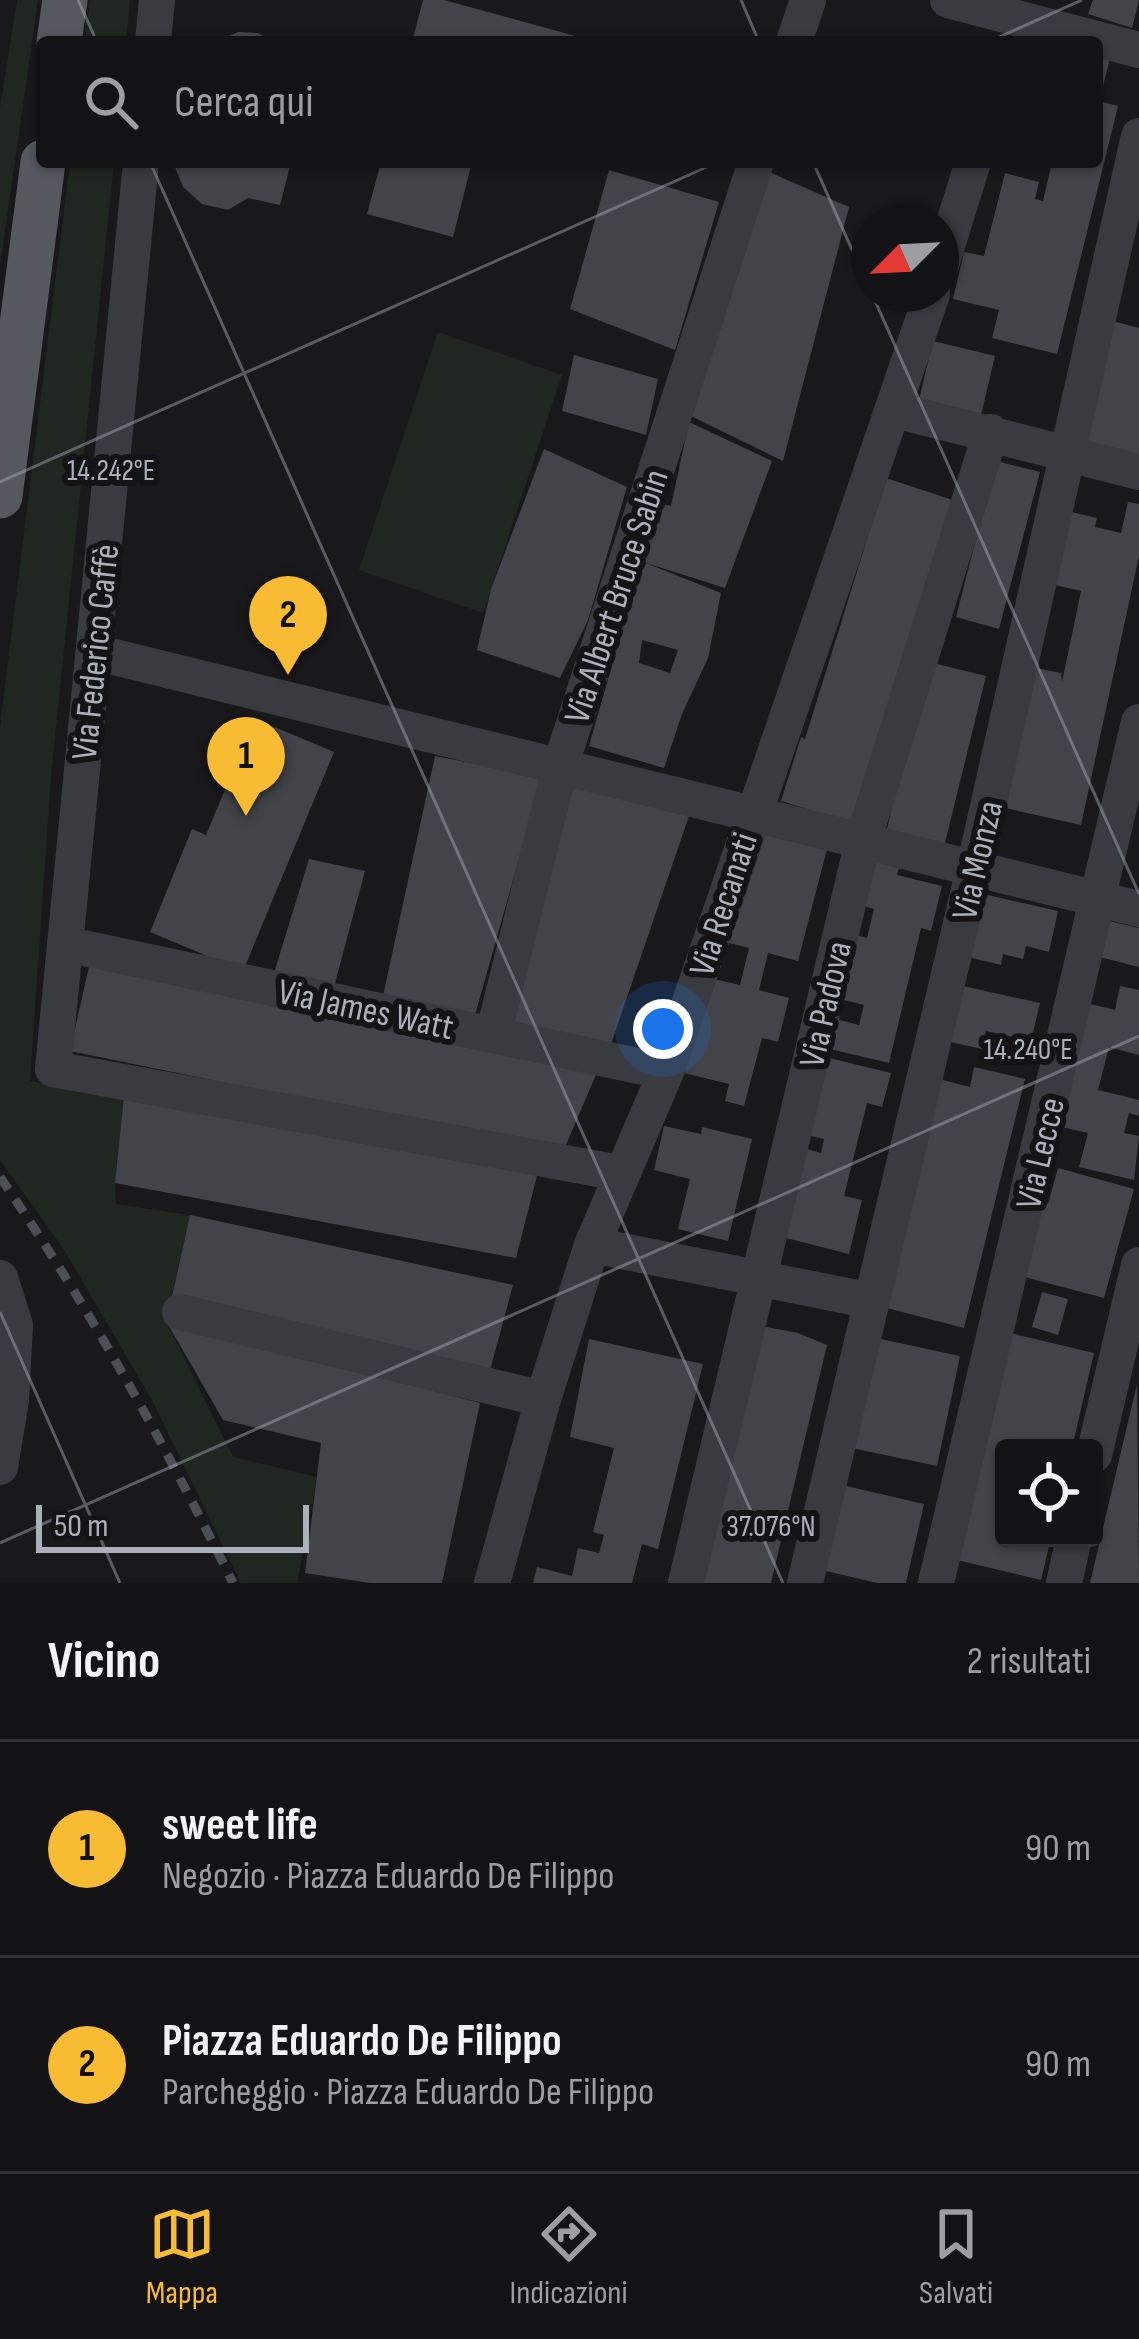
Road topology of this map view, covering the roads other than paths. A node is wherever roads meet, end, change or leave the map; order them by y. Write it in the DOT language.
graph roads {
  1 [pos="64,0"];
  2 [pos="157,0"];
  3 [pos="808,0"];
  4 [pos="948,0"];
  5 [pos="1018,20"];
  6 [pos="60,36"];
  7 [pos="154,36"];
  8 [pos="796,36"];
  9 [pos="1083,36"];
  10 [pos="1103,41"];
  11 [pos="1139,50"];
  12 [pos="1139,136"];
  13 [pos="43,168"];
  14 [pos="140,168"];
  15 [pos="754,168"];
  16 [pos="972,168"];
  17 [pos="959,209"];
  18 [pos="926,312"];
  19 [pos="895,410"];
  20 [pos="991,432"];
  21 [pos="1068,453"];
  22 [pos="1139,472"];
  23 [pos="0,496"];
  24 [pos="94,652"];
  25 [pos="1139,722"];
  26 [pos="560,767"];
  27 [pos="752,814"];
  28 [pos="863,841"];
  29 [pos="974,868"];
  30 [pos="1100,900"];
  31 [pos="1139,909"];
  32 [pos="65,944"];
  33 [pos="493,1035"];
  34 [pos="666,1072"];
  35 [pos="620,1174"];
  36 [pos="592,1245"];
  37 [pos="1139,1265"];
  38 [pos="0,1279"];
  39 [pos="758,1279"];
  40 [pos="872,1301"];
  41 [pos="180,1312"];
  42 [pos="542,1399"];
  43 [pos="1098,1439"];
  44 [pos="0,1467"];
  45 [pos="1072,1547"];
  46 [pos="492,1583"];
  47 [pos="686,1583"];
  48 [pos="805,1583"];
  49 [pos="936,1583"];
  50 [pos="1064,1583"];
  1 -- 6 [label="main road"];
  2 -- 7 [label="street"];
  3 -- 8 [label="street"];
  4 -- 5 [label="street"];
  5 -- 9 [label="street"];
  10 -- 11 [label="street"];
  12 -- 21 [label="street, Via Monza"];
  13 -- 23 [label="main road"];
  14 -- 24 [label="street, Via Federico Caffè"];
  15 -- 26 [label="street, Via Albert Bruce Sabin"];
  16 -- 17 [label="street"];
  18 -- 19 [label="street, Via Recanati"];
  19 -- 20 [label="street"];
  19 -- 27 [label="street, Via Recanati"];
  20 -- 21 [label="street"];
  20 -- 28 [label="street, Via Padova"];
  21 -- 22 [label="street"];
  21 -- 29 [label="street, Via Monza"];
  24 -- 26 [label="street"];
  24 -- 32 [label="street, Via Federico Caffè"];
  25 -- 30 [label="street, Via Lecce"];
  26 -- 27 [label="street"];
  26 -- 33 [label="street, Via Albert Bruce Sabin"];
  27 -- 28 [label="street"];
  27 -- 34 [label="street, Via Recanati"];
  28 -- 29 [label="street"];
  28 -- 39 [label="street, Via Padova"];
  29 -- 30 [label="street"];
  29 -- 40 [label="street, Via Monza"];
  30 -- 31 [label="street"];
  30 -- 49 [label="street, Via Lecce"];
  32 -- 33 [label="street, Via James Watt"];
  32 -- 35 [label="street, Via Federico Caffè"];
  33 -- 34 [label="street, Via James Watt"];
  34 -- 35 [label="street, Via Recanati"];
  35 -- 36 [label="street, Via Recanati"];
  36 -- 39 [label="street"];
  36 -- 42 [label="street, Via Recanati"];
  37 -- 43 [label="street"];
  38 -- 44 [label="street"];
  39 -- 40 [label="street"];
  39 -- 47 [label="street, Via Padova"];
  40 -- 48 [label="street, Via Monza"];
  41 -- 42 [label="street"];
  42 -- 46 [label="street, Via Recanati"];
  45 -- 50 [label="street"];
}
